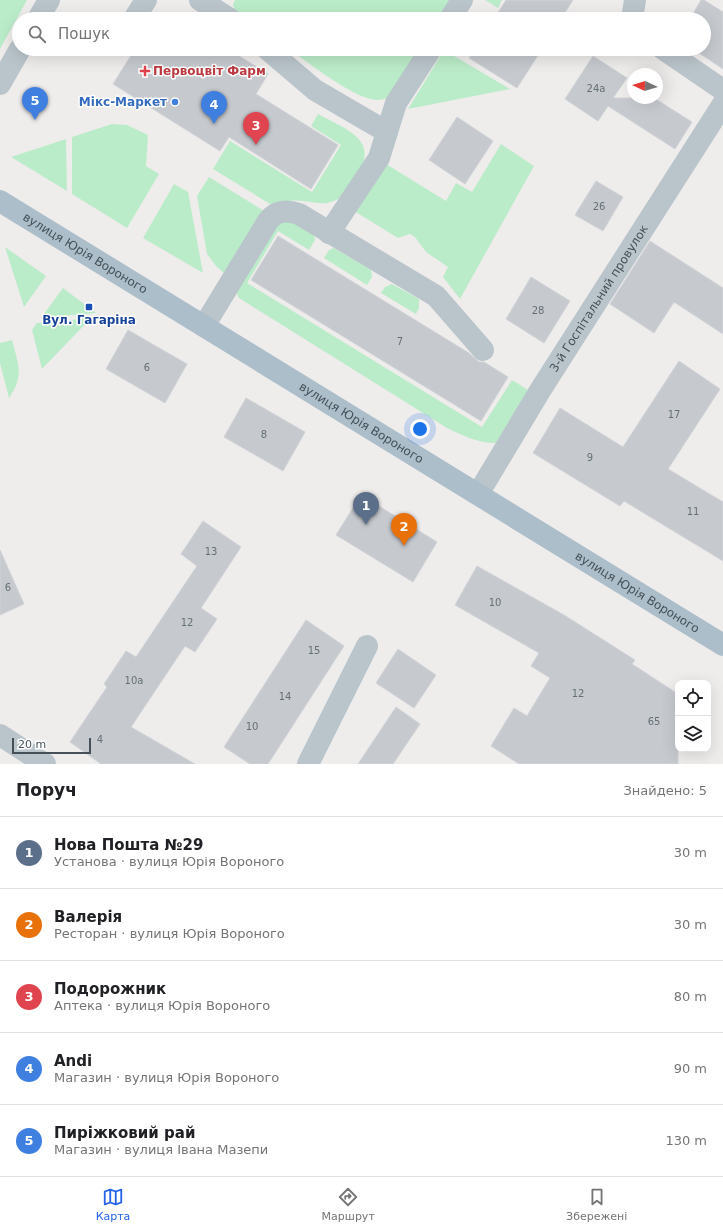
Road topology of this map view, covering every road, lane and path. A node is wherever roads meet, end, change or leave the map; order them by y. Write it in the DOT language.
graph roads {
  1 [pos="146,0"];
  2 [pos="200,0"];
  3 [pos="462,0"];
  4 [pos="635,0"];
  5 [pos="138,12"];
  6 [pos="219,12"];
  7 [pos="454,12"];
  8 [pos="633,12"];
  9 [pos="16,56"];
  10 [pos="275,56"];
  11 [pos="426,56"];
  12 [pos="673,56"];
  13 [pos="0,84"];
  14 [pos="723,90"];
  15 [pos="723,104"];
  16 [pos="387,132"];
  17 [pos="0,201"];
  18 [pos="329,233"];
  19 [pos="204,326"];
  20 [pos="483,350"];
  21 [pos="478,494"];
  22 [pos="723,645"];
  23 [pos="367,646"];
  24 [pos="0,735"];
  25 [pos="45,764"];
  26 [pos="308,764"];
  1 -- 5 [label="street"];
  2 -- 6 [label="street"];
  3 -- 7 [label="street"];
  4 -- 8 [label="street"];
  9 -- 13 [label="street"];
  10 -- 16 [label="street"];
  11 -- 16 [label="street"];
  12 -- 14 [label="street"];
  15 -- 21 [label="street, 3-й Госпітальний провулок"];
  16 -- 18 [label="street"];
  17 -- 19 [label="main road, вулиця Юрія Вороного"];
  18 -- 19 [label="street"];
  18 -- 20 [label="street"];
  19 -- 21 [label="main road, вулиця Юрія Вороного"];
  21 -- 22 [label="main road, вулиця Юрія Вороного"];
  23 -- 26 [label="street"];
  24 -- 25 [label="street"];
}
